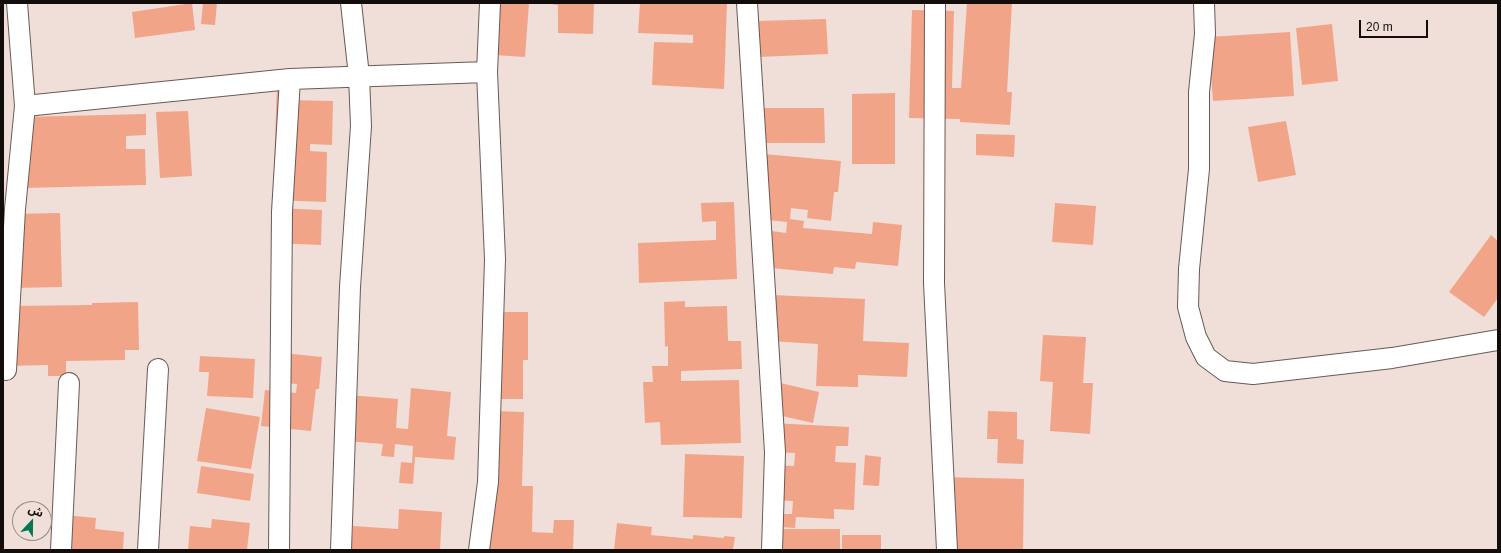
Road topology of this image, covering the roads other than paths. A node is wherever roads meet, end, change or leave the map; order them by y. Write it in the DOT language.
graph roads {
  1 [pos="18,3"];
  2 [pos="352,3"];
  3 [pos="490,3"];
  4 [pos="747,3"];
  5 [pos="934,3"];
  6 [pos="1204,3"];
  7 [pos="488,72"];
  8 [pos="359,76"];
  9 [pos="290,79"];
  10 [pos="25,106"];
  11 [pos="1498,340"];
  12 [pos="158,369"];
  13 [pos="6,370"];
  14 [pos="69,383"];
  15 [pos="60,550"];
  16 [pos="148,550"];
  17 [pos="280,550"];
  18 [pos="341,550"];
  19 [pos="479,550"];
  20 [pos="772,550"];
  21 [pos="946,550"];
  1 -- 10 [label="street"];
  2 -- 8 [label="street"];
  3 -- 7 [label="street"];
  4 -- 20 [label="street"];
  5 -- 21 [label="street"];
  6 -- 11 [label="street"];
  7 -- 8 [label="street"];
  7 -- 19 [label="street"];
  8 -- 9 [label="street"];
  8 -- 18 [label="street"];
  9 -- 10 [label="street"];
  9 -- 17 [label="street"];
  10 -- 13 [label="street"];
  12 -- 16 [label="street"];
  14 -- 15 [label="street"];
}
